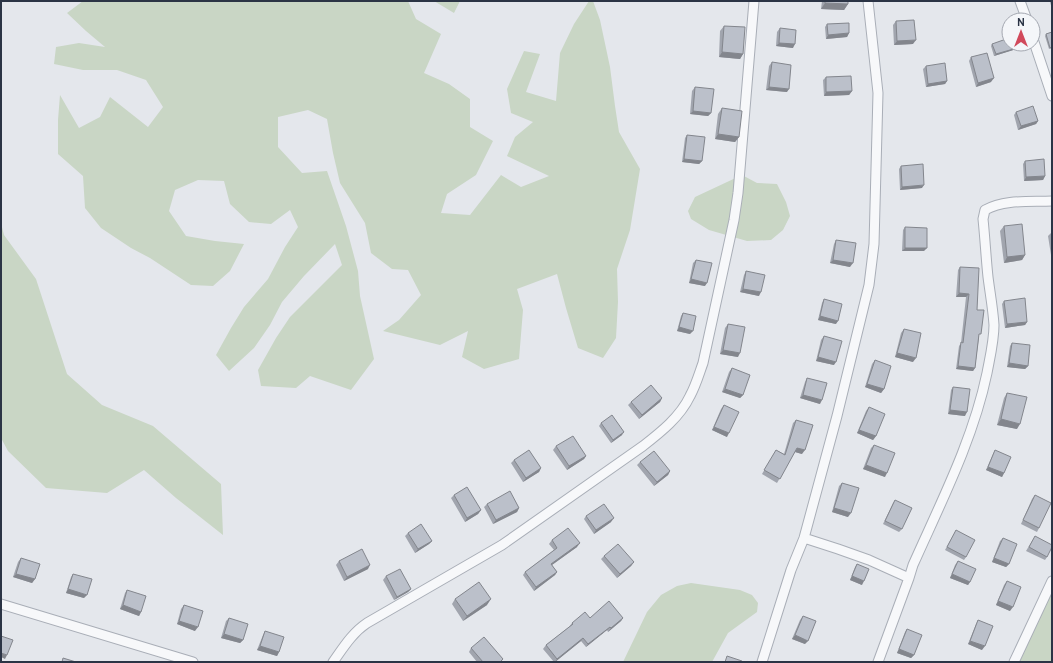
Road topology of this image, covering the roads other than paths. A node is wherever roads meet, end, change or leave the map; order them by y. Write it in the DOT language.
graph roads {
  1 [pos="754,1"];
  2 [pos="868,1"];
  3 [pos="1020,1"];
  4 [pos="1024,12"];
  5 [pos="1037,52"];
  6 [pos="1052,96"];
  7 [pos="1052,201"];
  8 [pos="804,538"];
  9 [pos="909,578"];
  10 [pos="1052,581"];
  11 [pos="1,604"];
  12 [pos="193,662"];
  13 [pos="333,662"];
  14 [pos="762,662"];
  15 [pos="878,662"];
  16 [pos="1014,662"];
  1 -- 13 [label="street"];
  2 -- 8 [label="street"];
  3 -- 4 [label="street"];
  5 -- 6 [label="street"];
  7 -- 9 [label="street"];
  8 -- 9 [label="street"];
  8 -- 14 [label="street"];
  9 -- 15 [label="street"];
  10 -- 16 [label="street"];
  11 -- 12 [label="street"];
}
